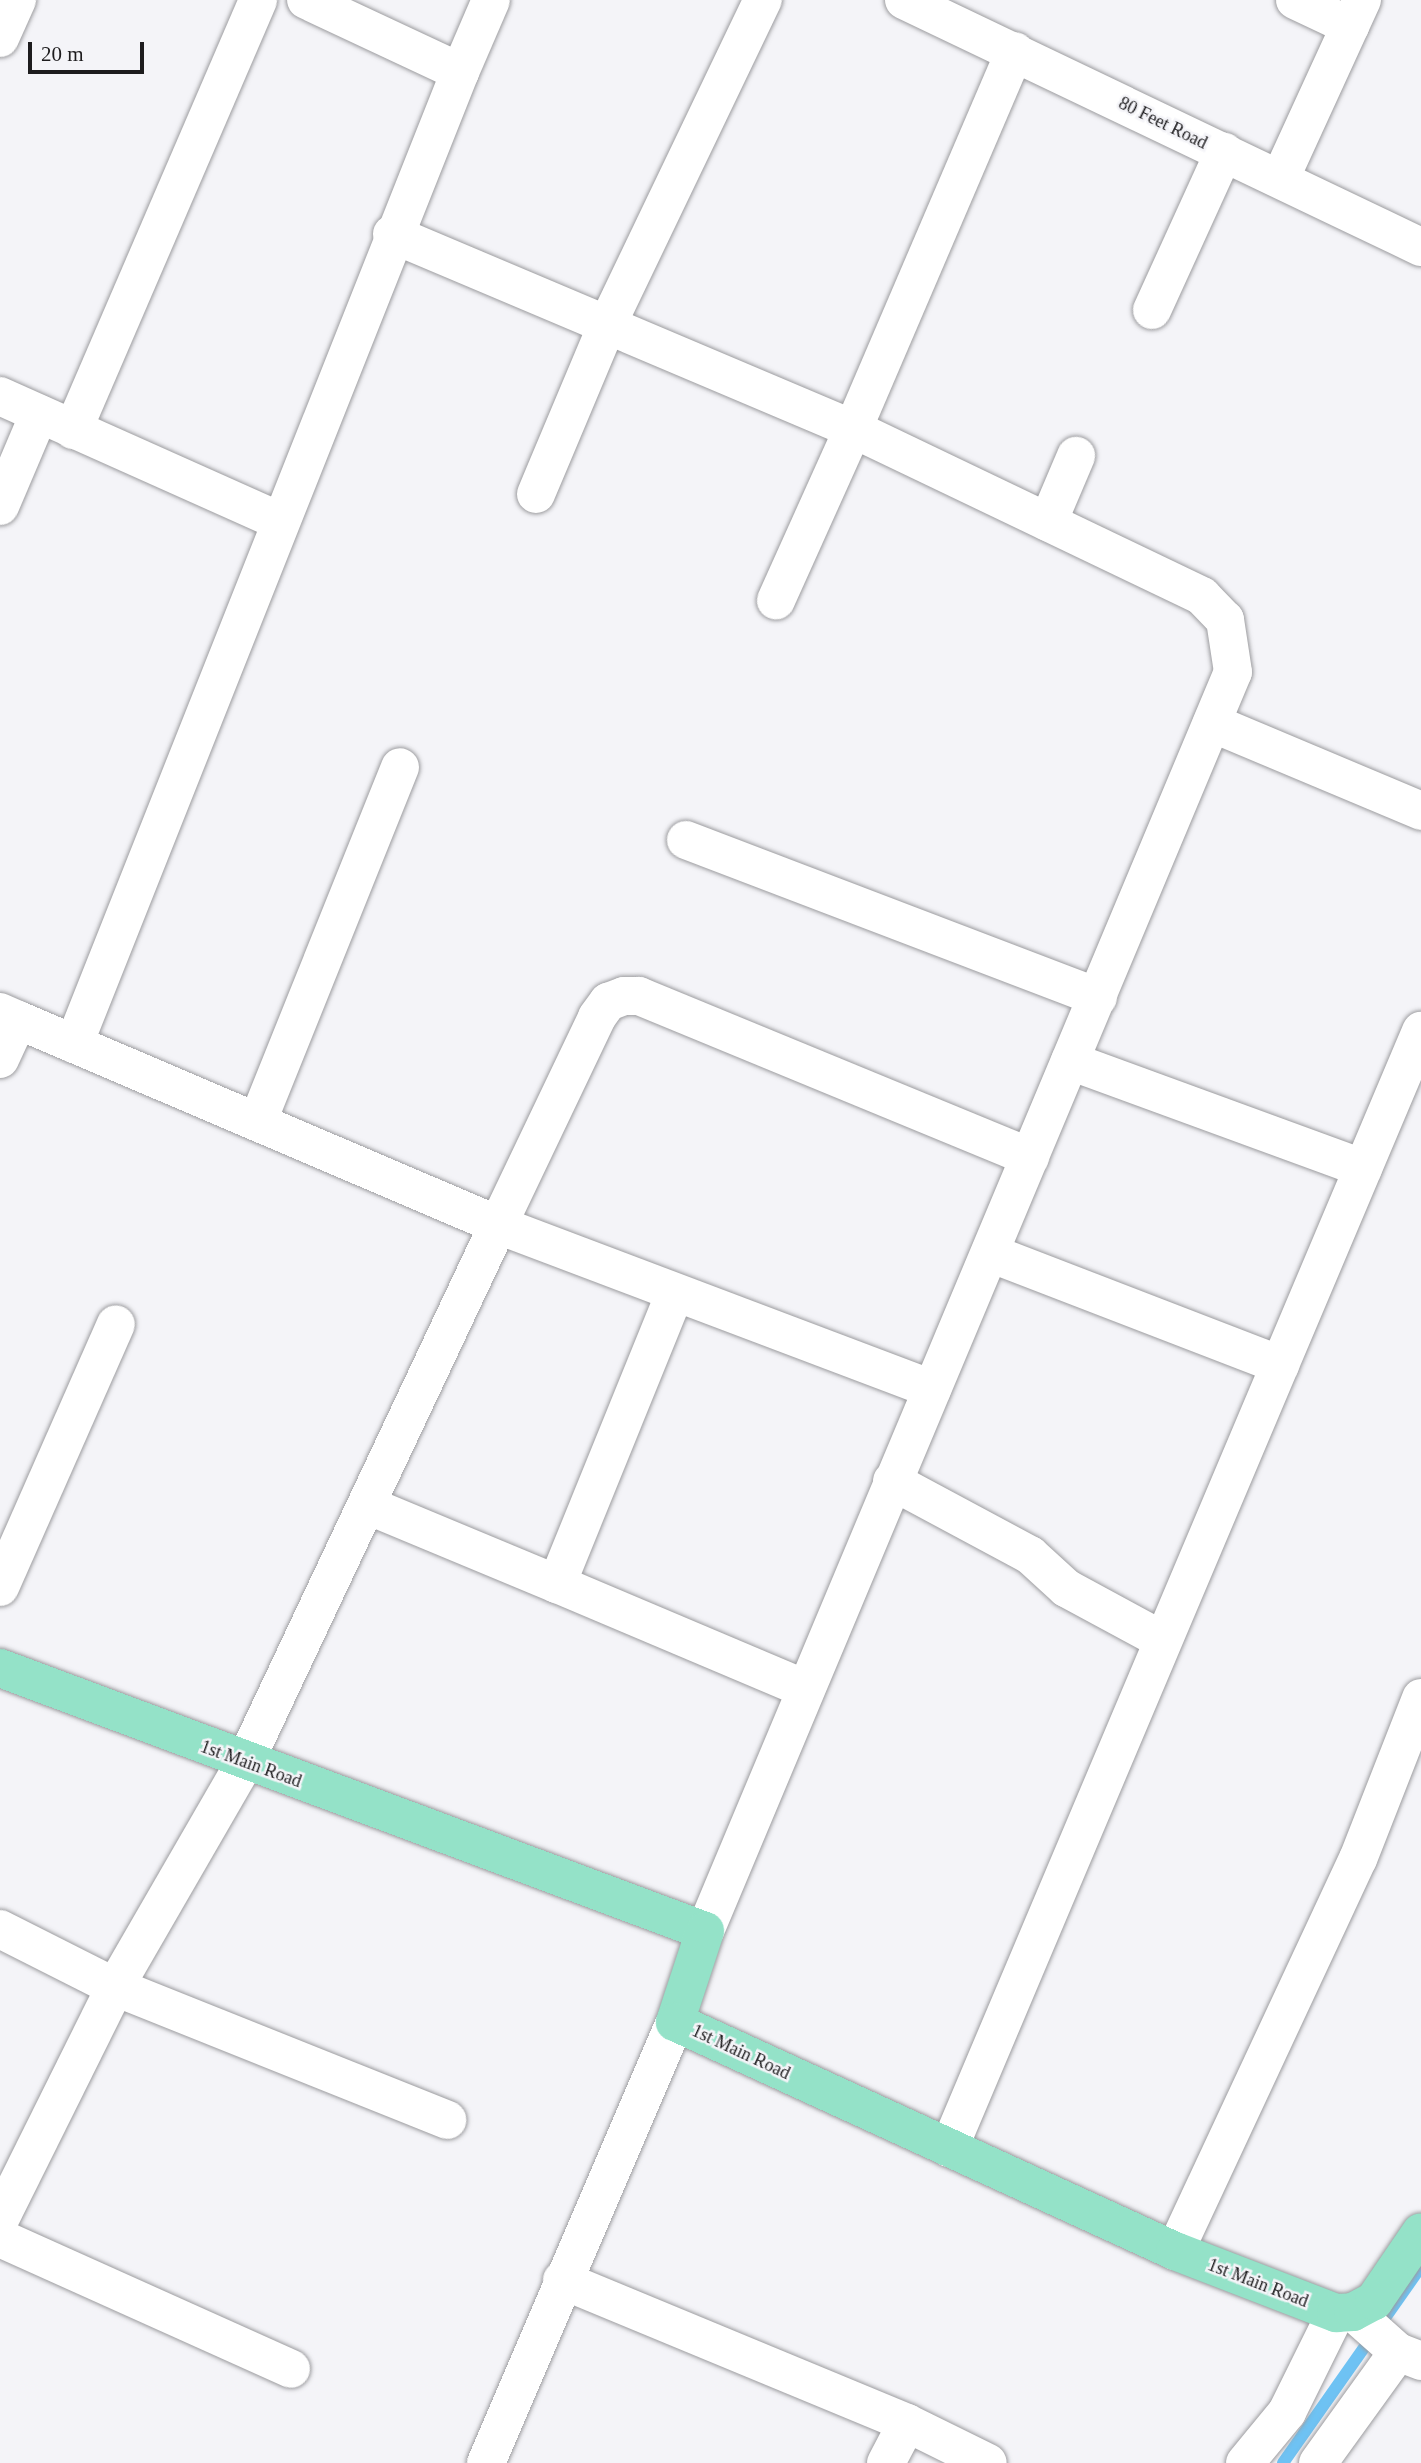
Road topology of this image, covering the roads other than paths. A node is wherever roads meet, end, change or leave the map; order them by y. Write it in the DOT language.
graph roads {
  1 [pos="17,0"];
  2 [pos="258,0"];
  3 [pos="306,0"];
  4 [pos="491,0"];
  5 [pos="763,0"];
  6 [pos="904,0"];
  7 [pos="1295,0"];
  8 [pos="1356,13"];
  9 [pos="0,38"];
  10 [pos="1015,51"];
  11 [pos="460,72"];
  12 [pos="1224,152"];
  13 [pos="1280,179"];
  14 [pos="392,234"];
  15 [pos="1421,247"];
  16 [pos="1152,310"];
  17 [pos="607,325"];
  18 [pos="0,396"];
  19 [pos="39,414"];
  20 [pos="853,429"];
  21 [pos="73,430"];
  22 [pos="1076,456"];
  23 [pos="536,494"];
  24 [pos="0,506"];
  25 [pos="280,520"];
  26 [pos="1048,522"];
  27 [pos="776,600"];
  28 [pos="1212,723"];
  29 [pos="400,767"];
  30 [pos="1421,811"];
  31 [pos="686,839"];
  32 [pos="1098,997"];
  33 [pos="9,1016"];
  34 [pos="1421,1031"];
  35 [pos="74,1044"];
  36 [pos="0,1059"];
  37 [pos="1070,1061"];
  38 [pos="259,1118"];
  39 [pos="1030,1157"];
  40 [pos="1363,1168"];
  41 [pos="498,1225"];
  42 [pos="990,1253"];
  43 [pos="675,1293"];
  44 [pos="116,1324"];
  45 [pos="1280,1365"];
  46 [pos="932,1390"];
  47 [pos="892,1481"];
  48 [pos="367,1505"];
  49 [pos="557,1584"];
  50 [pos="0,1587"];
  51 [pos="1162,1640"];
  52 [pos="0,1668"];
  53 [pos="806,1689"];
  54 [pos="1421,1698"];
  55 [pos="245,1762"];
  56 [pos="0,1929"];
  57 [pos="705,1931"];
  58 [pos="114,1987"];
  59 [pos="675,2022"];
  60 [pos="447,2120"];
  61 [pos="949,2148"];
  62 [pos="0,2219"];
  63 [pos="1421,2232"];
  64 [pos="0,2238"];
  65 [pos="1175,2251"];
  66 [pos="562,2280"];
  67 [pos="1377,2334"];
  68 [pos="291,2369"];
  69 [pos="907,2423"];
  70 [pos="486,2463"];
  71 [pos="886,2463"];
  72 [pos="988,2463"];
  73 [pos="1245,2463"];
  74 [pos="1318,2463"];
  1 -- 9 [label="street"];
  2 -- 21 [label="street"];
  3 -- 11 [label="street"];
  4 -- 11 [label="street"];
  5 -- 17 [label="street"];
  6 -- 10 [label="street, 80 Feet Road"];
  7 -- 8 [label="street"];
  8 -- 13 [label="street"];
  10 -- 12 [label="street, 80 Feet Road"];
  10 -- 20 [label="street"];
  11 -- 14 [label="street"];
  12 -- 13 [label="street, 80 Feet Road"];
  12 -- 16 [label="street"];
  13 -- 15 [label="street, 80 Feet Road"];
  14 -- 17 [label="street"];
  14 -- 25 [label="street"];
  17 -- 20 [label="street"];
  17 -- 23 [label="street"];
  18 -- 19 [label="street"];
  19 -- 21 [label="street"];
  19 -- 24 [label="street"];
  20 -- 26 [label="street"];
  20 -- 27 [label="street"];
  21 -- 25 [label="street"];
  22 -- 26 [label="street"];
  25 -- 35 [label="street"];
  26 -- 28 [label="street"];
  28 -- 30 [label="street"];
  28 -- 32 [label="street"];
  29 -- 38 [label="street"];
  31 -- 32 [label="street"];
  32 -- 37 [label="street"];
  33 -- 35 [label="street"];
  33 -- 36 [label="street"];
  34 -- 40 [label="street"];
  35 -- 38 [label="street"];
  37 -- 39 [label="street"];
  37 -- 40 [label="street"];
  38 -- 41 [label="street"];
  39 -- 41 [label="street"];
  39 -- 42 [label="street"];
  40 -- 45 [label="street"];
  41 -- 43 [label="street"];
  41 -- 48 [label="street"];
  42 -- 45 [label="street"];
  42 -- 46 [label="street"];
  43 -- 46 [label="street"];
  43 -- 49 [label="street"];
  44 -- 50 [label="street"];
  45 -- 51 [label="street"];
  46 -- 47 [label="street"];
  47 -- 51 [label="street"];
  47 -- 53 [label="street"];
  48 -- 49 [label="street"];
  48 -- 55 [label="street"];
  49 -- 53 [label="street"];
  51 -- 61 [label="street"];
  52 -- 55 [label="main road, 1st Main Road"];
  53 -- 57 [label="street"];
  54 -- 65 [label="street"];
  55 -- 57 [label="main road, 1st Main Road"];
  55 -- 58 [label="street"];
  56 -- 58 [label="street"];
  57 -- 59 [label="main road, 1st Main Road"];
  58 -- 60 [label="street"];
  58 -- 62 [label="street"];
  59 -- 61 [label="main road, 1st Main Road"];
  59 -- 66 [label="street"];
  61 -- 65 [label="main road, 1st Main Road"];
  63 -- 67 [label="main road"];
  64 -- 68 [label="street"];
  65 -- 67 [label="main road, 1st Main Road"];
  66 -- 69 [label="street"];
  66 -- 70 [label="street"];
  67 -- 73 [label="street"];
  67 -- 74 [label="street"];
  69 -- 71 [label="street"];
  69 -- 72 [label="street"];
}
